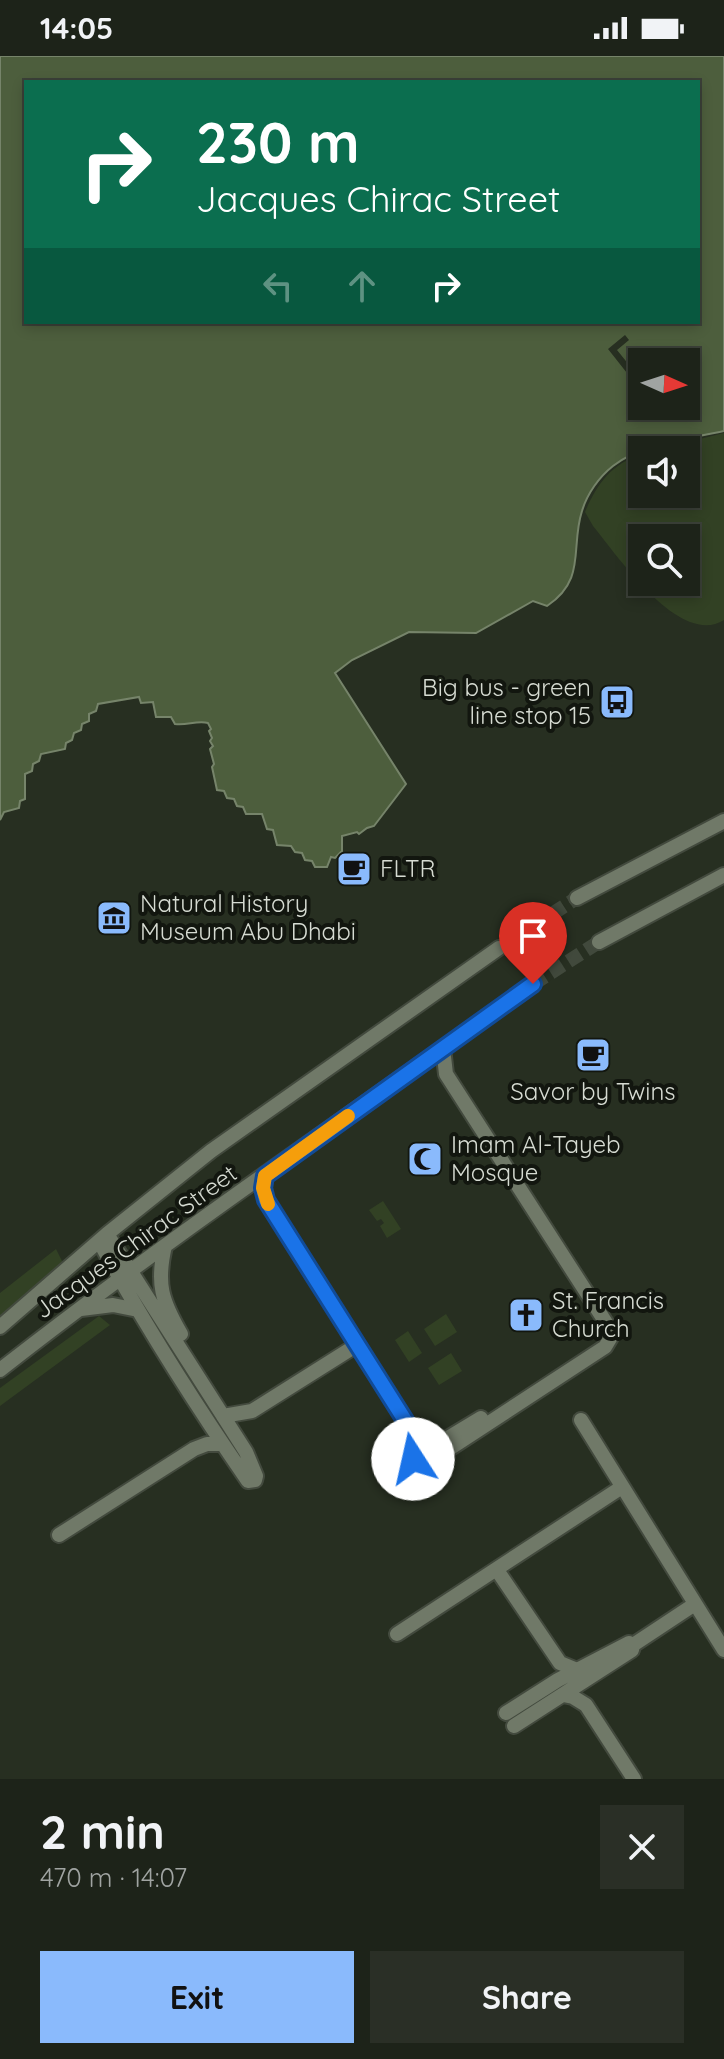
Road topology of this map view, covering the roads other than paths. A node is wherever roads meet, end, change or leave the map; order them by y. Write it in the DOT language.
graph roads {
  1 [pos="724,821"];
  2 [pos="724,875"];
  3 [pos="577,898"];
  4 [pos="599,942"];
  5 [pos="499,948"];
  6 [pos="533,984"];
  7 [pos="443,1048"];
  8 [pos="421,1064"];
  9 [pos="446,1074"];
  10 [pos="265,1176"];
  11 [pos="244,1191"];
  12 [pos="266,1200"];
  13 [pos="103,1237"];
  14 [pos="165,1246"];
  15 [pos="125,1276"];
  16 [pos="77,1310"];
  17 [pos="138,1310"];
  18 [pos="0,1327"];
  19 [pos="357,1345"];
  20 [pos="0,1370"];
  21 [pos="201,1381"];
  22 [pos="516,1403"];
  23 [pos="252,1411"];
  24 [pos="223,1416"];
  25 [pos="206,1419"];
  26 [pos="581,1420"];
  27 [pos="413,1433"];
  28 [pos="235,1435"];
  29 [pos="438,1442"];
  30 [pos="222,1444"];
  31 [pos="194,1449"];
  32 [pos="414,1472"];
  33 [pos="622,1487"];
  34 [pos="59,1535"];
  35 [pos="497,1570"];
  36 [pos="695,1604"];
  37 [pos="397,1634"];
  38 [pos="724,1650"];
  39 [pos="560,1663"];
  40 [pos="581,1675"];
  41 [pos="558,1680"];
  42 [pos="563,1695"];
  43 [pos="586,1705"];
  44 [pos="634,1779"];
  1 -- 3 [label="street"];
  2 -- 4 [label="street"];
  5 -- 13 [label="street, Jacques Chirac Street"];
  6 -- 7 [label="street, Jacques Chirac Street"];
  7 -- 8 [label="street, Jacques Chirac Street"];
  7 -- 9 [label="street"];
  8 -- 9 [label="street"];
  8 -- 10 [label="street, Jacques Chirac Street"];
  9 -- 22 [label="street"];
  10 -- 11 [label="street, Jacques Chirac Street"];
  10 -- 12 [label="street"];
  11 -- 12 [label="street"];
  11 -- 14 [label="street, Jacques Chirac Street"];
  12 -- 19 [label="street"];
  13 -- 15 [label="street"];
  13 -- 18 [label="street, Jacques Chirac Street"];
  14 -- 15 [label="street, Jacques Chirac Street"];
  14 -- 21 [label="street"];
  15 -- 16 [label="street, Jacques Chirac Street"];
  15 -- 17 [label="street"];
  15 -- 21 [label="street"];
  16 -- 17 [label="street"];
  16 -- 20 [label="street, Jacques Chirac Street"];
  17 -- 25 [label="street"];
  19 -- 23 [label="street"];
  19 -- 27 [label="street"];
  21 -- 24 [label="street"];
  22 -- 29 [label="street"];
  22 -- 32 [label="street"];
  23 -- 24 [label="street"];
  23 -- 28 [label="street"];
  24 -- 28 [label="street"];
  25 -- 30 [label="street"];
  25 -- 31 [label="street"];
  26 -- 33 [label="street"];
  27 -- 29 [label="street"];
  27 -- 29 [label="street"];
  28 -- 30 [label="street"];
  30 -- 31 [label="street"];
  31 -- 34 [label="street"];
  33 -- 35 [label="street"];
  33 -- 36 [label="street"];
  35 -- 37 [label="street"];
  35 -- 39 [label="street"];
  36 -- 38 [label="street"];
  36 -- 40 [label="street"];
  39 -- 40 [label="street"];
  39 -- 41 [label="street"];
  40 -- 41 [label="street"];
  40 -- 42 [label="street"];
  40 -- 43 [label="street"];
  41 -- 42 [label="street"];
  42 -- 43 [label="street"];
  43 -- 44 [label="street"];
}
